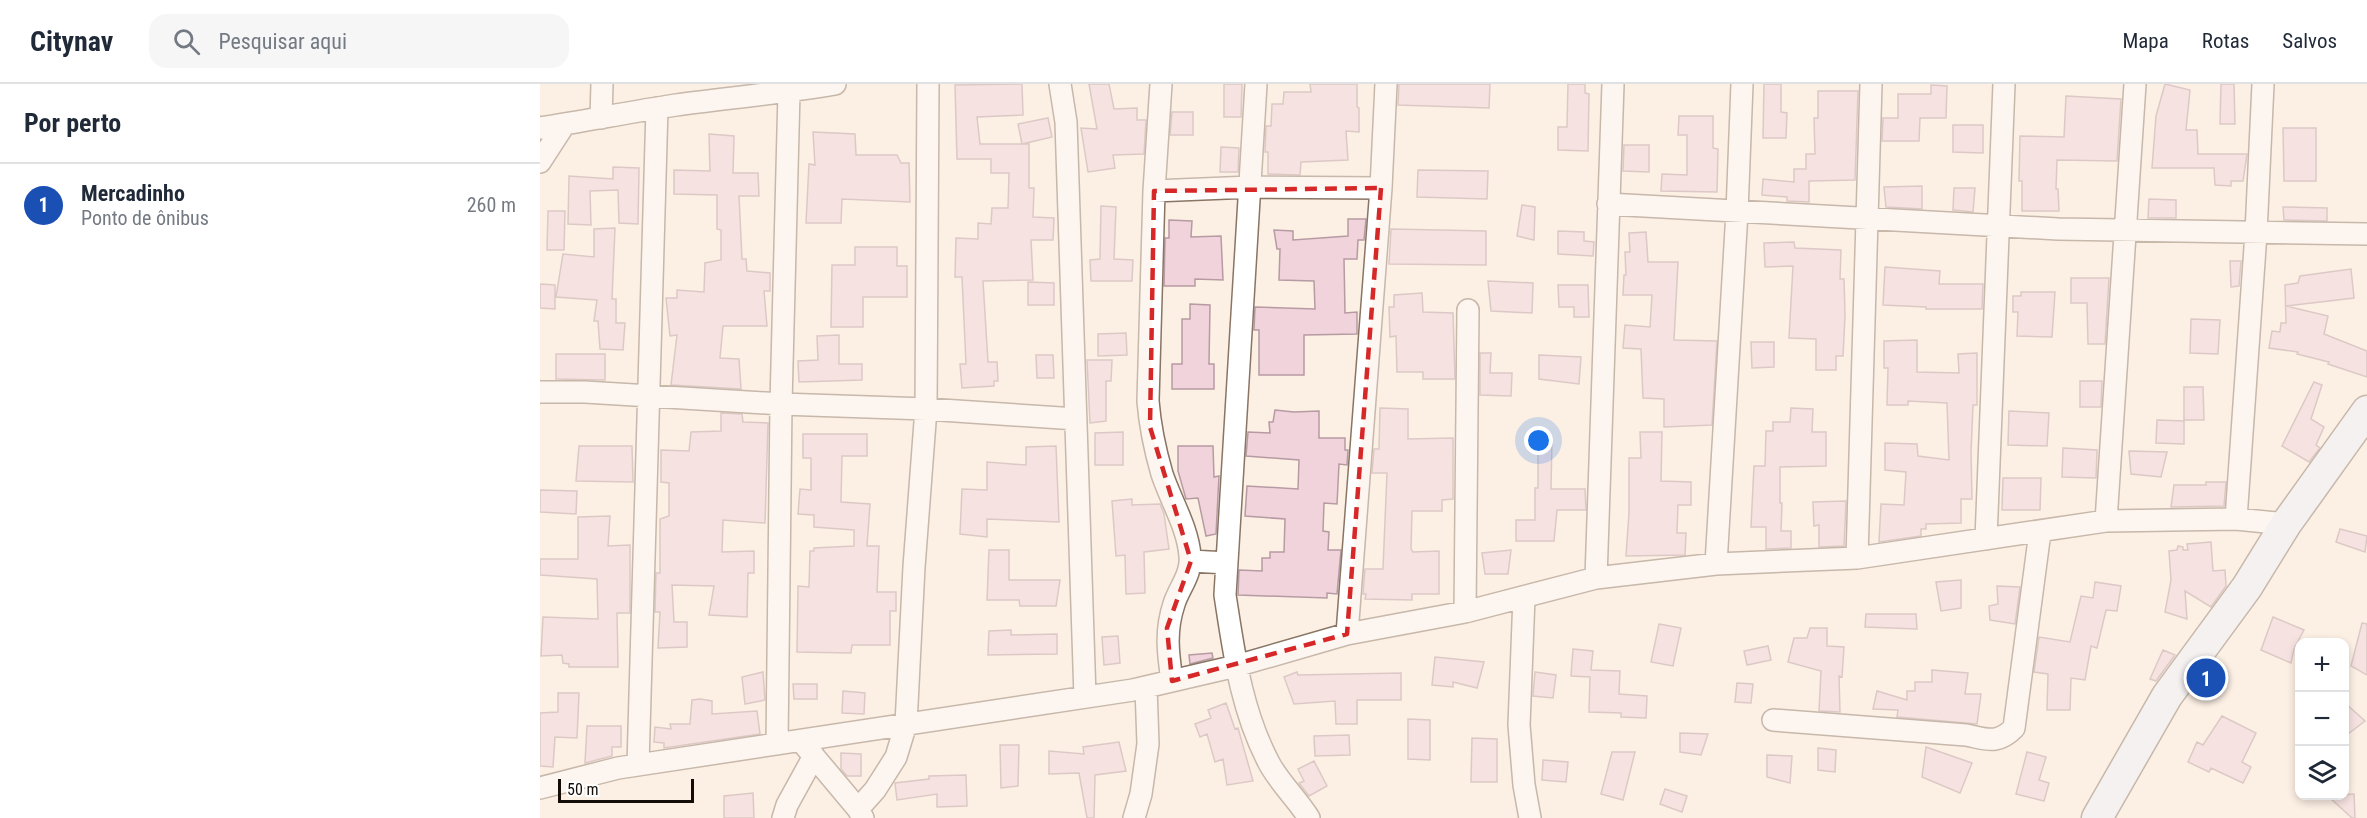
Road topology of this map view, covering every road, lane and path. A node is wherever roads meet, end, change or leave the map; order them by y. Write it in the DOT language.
graph roads {
  1 [pos="602,84"];
  2 [pos="835,84"];
  3 [pos="928,84"];
  4 [pos="1060,84"];
  5 [pos="1161,84"];
  6 [pos="1256,84"];
  7 [pos="1386,84"];
  8 [pos="1613,84"];
  9 [pos="1742,84"];
  10 [pos="1870,84"];
  11 [pos="2004,84"];
  12 [pos="2135,84"];
  13 [pos="2263,84"];
  14 [pos="747,90"];
  15 [pos="789,92"];
  16 [pos="657,108"];
  17 [pos="601,118"];
  18 [pos="564,125"];
  19 [pos="540,129"];
  20 [pos="540,162"];
  21 [pos="1251,187"];
  22 [pos="1381,188"];
  23 [pos="1154,191"];
  24 [pos="1608,204"];
  25 [pos="1737,212"];
  26 [pos="1867,218"];
  27 [pos="1999,225"];
  28 [pos="2126,231"];
  29 [pos="2256,233"];
  30 [pos="2367,234"];
  31 [pos="1468,310"];
  32 [pos="540,392"];
  33 [pos="647,397"];
  34 [pos="781,404"];
  35 [pos="926,409"];
  36 [pos="2367,411"];
  37 [pos="1076,419"];
  38 [pos="2236,519"];
  39 [pos="2106,521"];
  40 [pos="2286,524"];
  41 [pos="2040,532"];
  42 [pos="1986,539"];
  43 [pos="1857,558"];
  44 [pos="1191,561"];
  45 [pos="1227,563"];
  46 [pos="1716,564"];
  47 [pos="1596,578"];
  48 [pos="1524,597"];
  49 [pos="1465,612"];
  50 [pos="1347,634"];
  51 [pos="1236,666"];
  52 [pos="1172,681"];
  53 [pos="1146,687"];
  54 [pos="1085,697"];
  55 [pos="1773,720"];
  56 [pos="906,724"];
  57 [pos="777,744"];
  58 [pos="807,748"];
  59 [pos="638,765"];
  60 [pos="540,788"];
  61 [pos="860,813"];
  62 [pos="783,818"];
  63 [pos="1134,818"];
  64 [pos="1309,818"];
  65 [pos="1530,818"];
  66 [pos="2097,818"];
  1 -- 17 [label="street"];
  2 -- 15 [label="street"];
  3 -- 35 [label="street"];
  4 -- 37 [label="street"];
  5 -- 23 [label="street"];
  6 -- 21 [label="street"];
  7 -- 22 [label="street"];
  8 -- 24 [label="street"];
  9 -- 25 [label="street"];
  10 -- 26 [label="street"];
  11 -- 27 [label="street"];
  12 -- 28 [label="street"];
  13 -- 29 [label="street"];
  14 -- 15 [label="street"];
  14 -- 16 [label="street"];
  15 -- 34 [label="street"];
  16 -- 17 [label="street"];
  16 -- 33 [label="street"];
  17 -- 18 [label="street"];
  18 -- 19 [label="street"];
  18 -- 20 [label="street"];
  21 -- 22 [label="street"];
  21 -- 23 [label="street"];
  21 -- 45 [label="street"];
  22 -- 50 [label="street"];
  23 -- 44 [label="street"];
  24 -- 25 [label="street"];
  24 -- 47 [label="street"];
  25 -- 26 [label="street"];
  25 -- 46 [label="street"];
  26 -- 27 [label="street"];
  26 -- 43 [label="street"];
  27 -- 28 [label="street"];
  27 -- 42 [label="street"];
  28 -- 29 [label="street"];
  28 -- 39 [label="street"];
  29 -- 30 [label="street"];
  29 -- 38 [label="street"];
  31 -- 49 [label="street"];
  32 -- 33 [label="street"];
  33 -- 34 [label="street"];
  33 -- 59 [label="street"];
  34 -- 35 [label="street"];
  34 -- 57 [label="street"];
  35 -- 37 [label="street"];
  35 -- 56 [label="street"];
  36 -- 40 [label="street"];
  37 -- 54 [label="street"];
  38 -- 39 [label="street"];
  38 -- 40 [label="street"];
  39 -- 41 [label="street"];
  40 -- 66 [label="street"];
  41 -- 42 [label="street"];
  41 -- 55 [label="street"];
  42 -- 43 [label="street"];
  43 -- 46 [label="street"];
  44 -- 45 [label="street"];
  44 -- 52 [label="street"];
  45 -- 51 [label="street"];
  46 -- 47 [label="street"];
  47 -- 48 [label="street"];
  48 -- 49 [label="street"];
  48 -- 65 [label="street"];
  49 -- 50 [label="street"];
  50 -- 51 [label="street"];
  51 -- 52 [label="street"];
  51 -- 64 [label="street"];
  52 -- 53 [label="street"];
  53 -- 54 [label="street"];
  53 -- 63 [label="street"];
  54 -- 56 [label="street"];
  56 -- 58 [label="street"];
  56 -- 61 [label="street"];
  57 -- 58 [label="street"];
  57 -- 59 [label="street"];
  58 -- 61 [label="street"];
  58 -- 62 [label="street"];
  59 -- 60 [label="street"];
}
